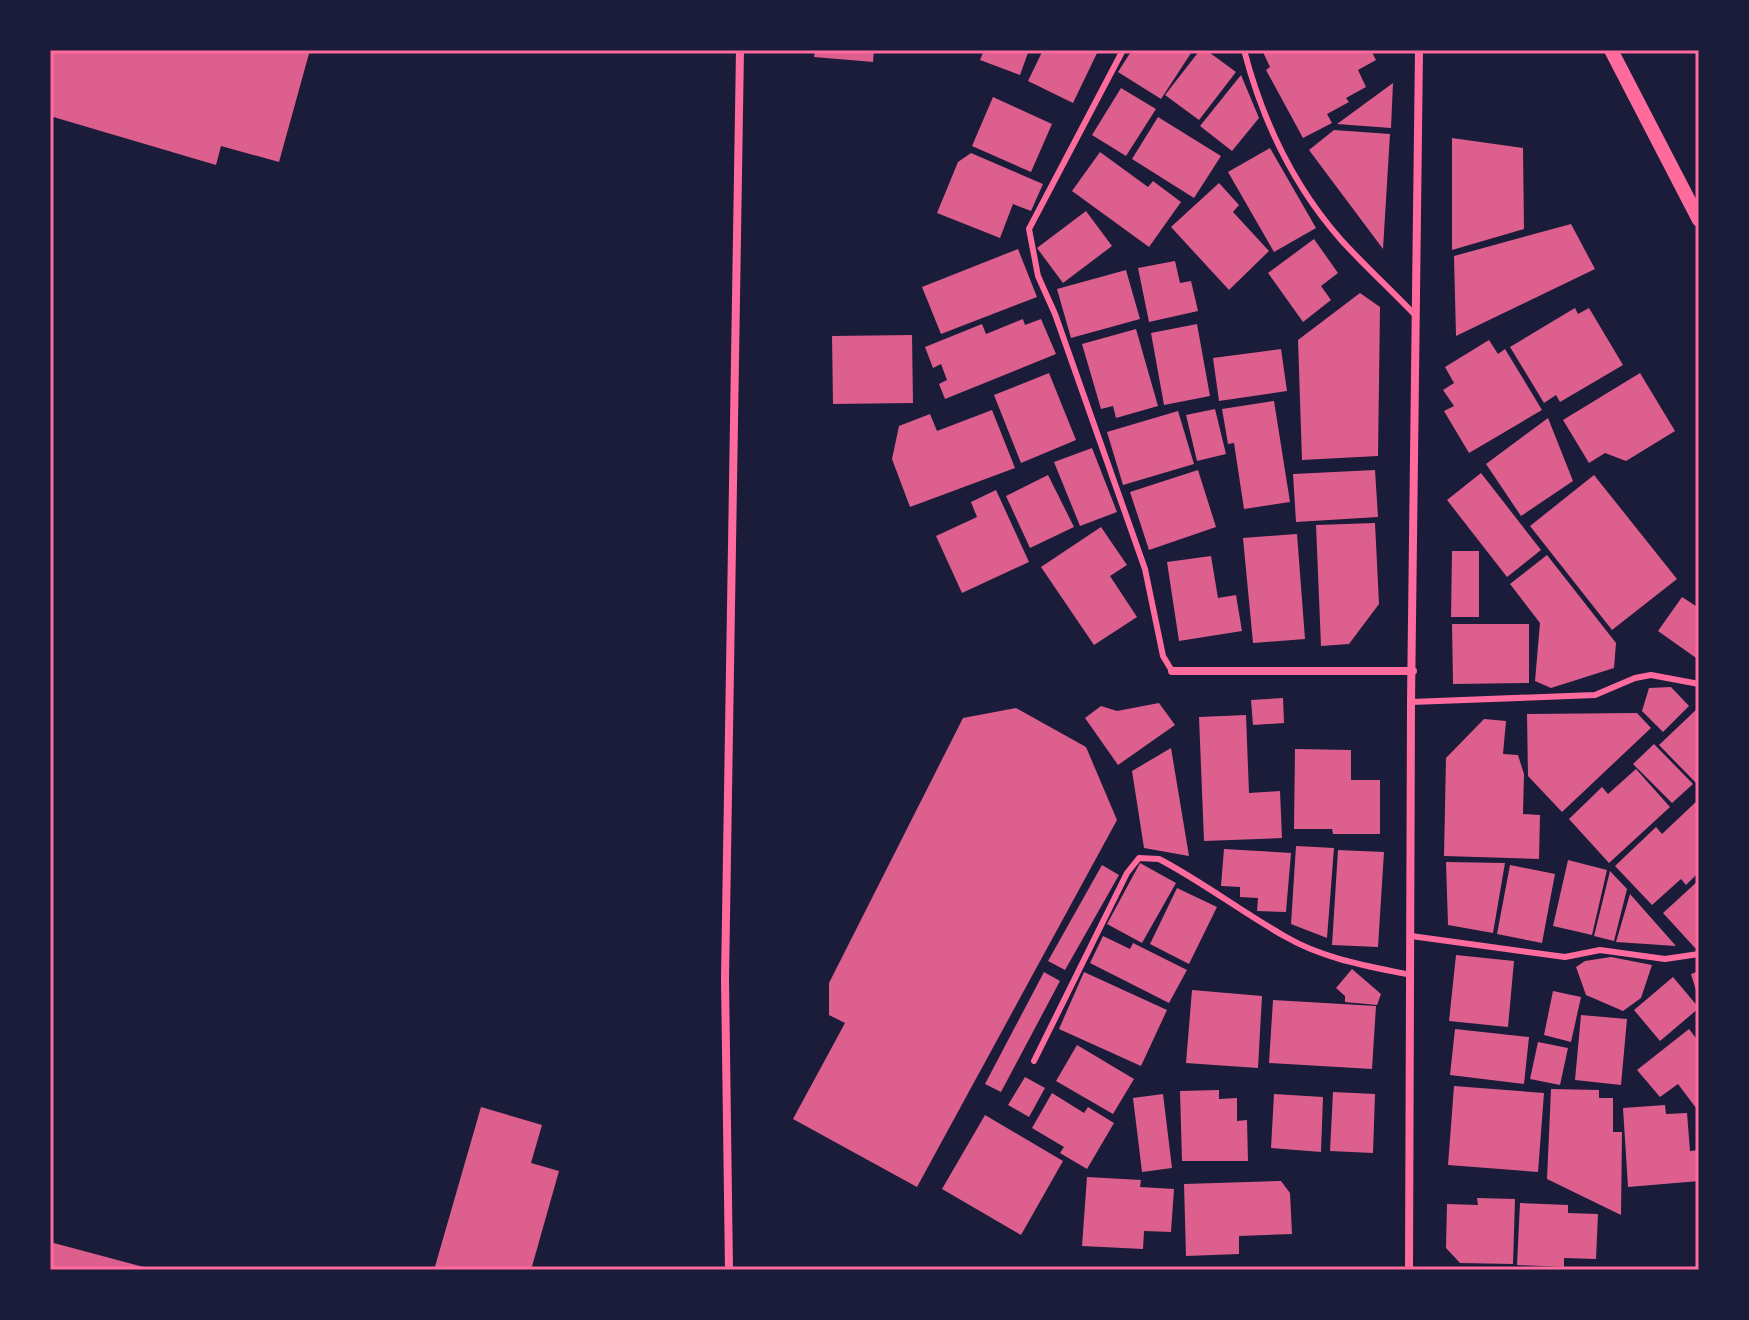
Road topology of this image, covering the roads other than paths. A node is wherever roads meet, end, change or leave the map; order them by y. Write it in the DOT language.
graph roads {
  1 [pos="740,50"];
  2 [pos="1123,50"];
  3 [pos="1244,50"];
  4 [pos="1419,50"];
  5 [pos="1611,50"];
  6 [pos="1699,220"];
  7 [pos="1416,316"];
  8 [pos="1172,671"];
  9 [pos="1413,671"];
  10 [pos="1699,684"];
  11 [pos="1411,702"];
  12 [pos="1411,936"];
  13 [pos="1699,954"];
  14 [pos="1411,975"];
  15 [pos="1034,1061"];
  16 [pos="729,1270"];
  17 [pos="1409,1270"];
  1 -- 16 [label="street"];
  2 -- 8 [label="lane"];
  3 -- 7 [label="lane"];
  4 -- 7 [label="street"];
  5 -- 6 [label="street"];
  7 -- 9 [label="street"];
  8 -- 9 [label="street"];
  9 -- 11 [label="street"];
  10 -- 11 [label="lane"];
  11 -- 12 [label="street"];
  12 -- 13 [label="lane"];
  12 -- 14 [label="street"];
  14 -- 15 [label="lane"];
  14 -- 17 [label="street"];
}
